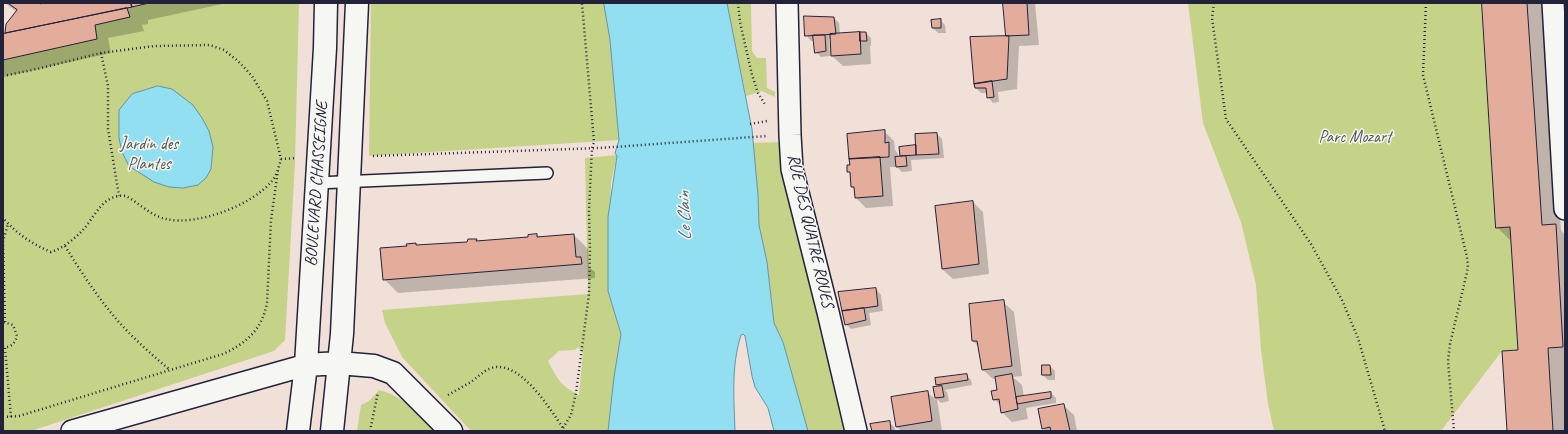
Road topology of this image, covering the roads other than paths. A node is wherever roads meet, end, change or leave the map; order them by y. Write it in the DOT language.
graph roads {
  1 [pos="326,3"];
  2 [pos="358,3"];
  3 [pos="787,3"];
  4 [pos="1553,3"];
  5 [pos="547,173"];
  6 [pos="350,182"];
  7 [pos="317,183"];
  8 [pos="1565,209"];
  9 [pos="339,363"];
  10 [pos="306,365"];
  11 [pos="72,431"];
  12 [pos="298,431"];
  13 [pos="332,431"];
  14 [pos="451,431"];
  15 [pos="856,431"];
  1 -- 7 [label="main road, BOULEVARD CHASSEIGNE"];
  2 -- 6 [label="main road, BOULEVARD CHASSEIGNE"];
  3 -- 15 [label="street, RUE DES QUATRE ROUES"];
  4 -- 8 [label="street"];
  5 -- 6 [label="lane"];
  6 -- 7 [label="lane"];
  6 -- 9 [label="main road, BOULEVARD CHASSEIGNE"];
  7 -- 10 [label="main road, BOULEVARD CHASSEIGNE"];
  9 -- 10 [label="main road"];
  9 -- 13 [label="main road, BOULEVARD CHASSEIGNE"];
  9 -- 14 [label="main road"];
  10 -- 11 [label="street"];
  10 -- 12 [label="main road, BOULEVARD CHASSEIGNE"];
}
